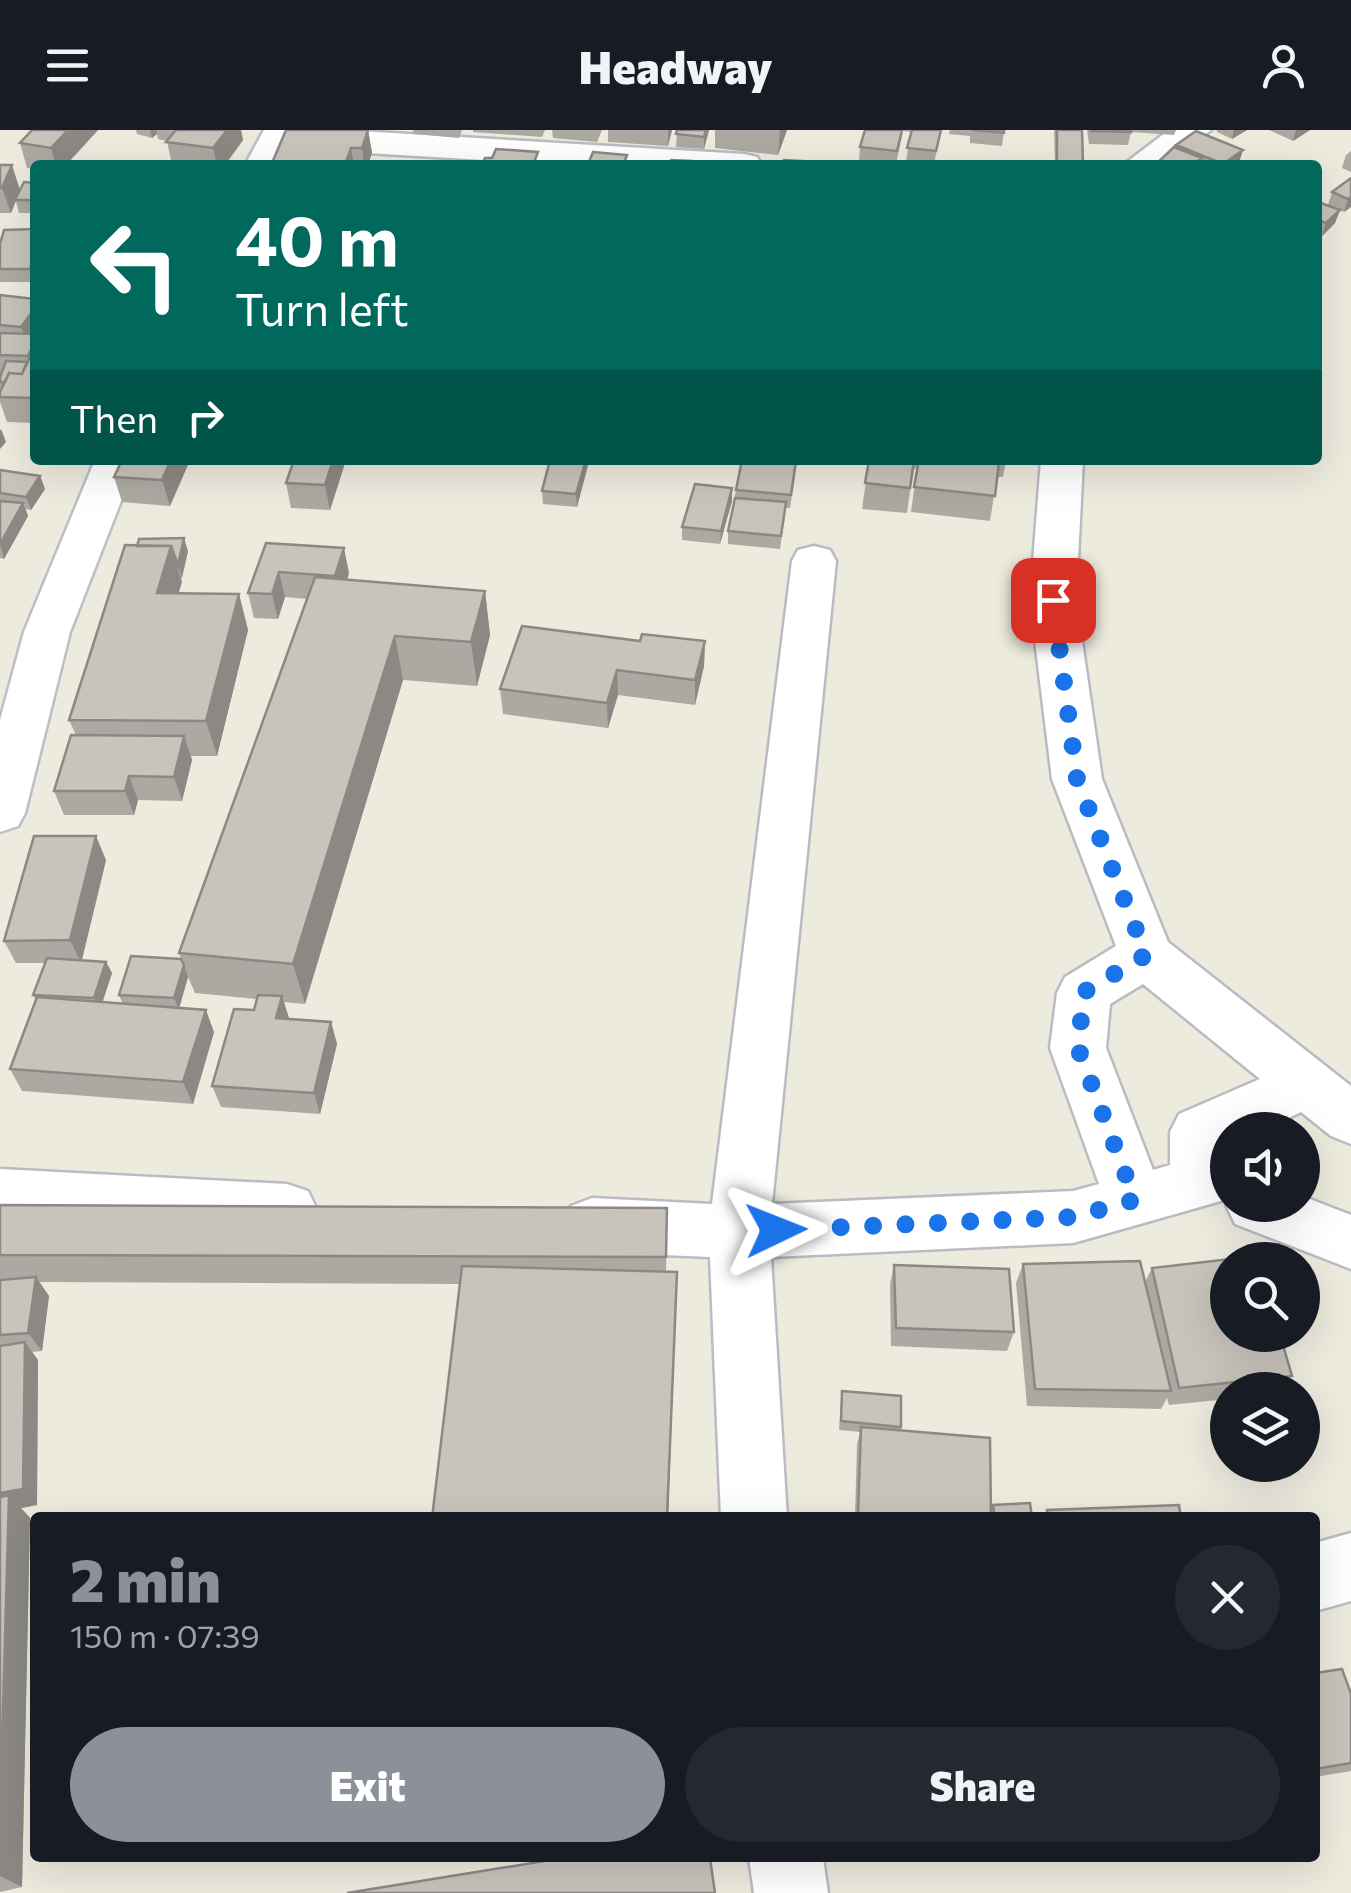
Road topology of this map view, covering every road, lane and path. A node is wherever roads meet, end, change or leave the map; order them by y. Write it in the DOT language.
graph roads {
  1 [pos="1193,130"];
  2 [pos="274,144"];
  3 [pos="632,160"];
  4 [pos="1148,160"];
  5 [pos="114,465"];
  6 [pos="1062,465"];
  7 [pos="814,561"];
  8 [pos="0,813"];
  9 [pos="1146,955"];
  10 [pos="1329,1102"];
  11 [pos="1286,1112"];
  12 [pos="1210,1129"];
  13 [pos="1210,1174"];
  14 [pos="1210,1190"];
  15 [pos="0,1196"];
  16 [pos="1135,1200"];
  17 [pos="331,1212"];
  18 [pos="545,1222"];
  19 [pos="1300,1222"];
  20 [pos="739,1232"];
  21 [pos="1351,1242"];
  22 [pos="754,1512"];
  23 [pos="1351,1568"];
  24 [pos="1320,1576"];
  25 [pos="786,1862"];
  26 [pos="790,1893"];
  1 -- 4 [label="street"];
  2 -- 3 [label="street"];
  5 -- 8 [label="street"];
  6 -- 9 [label="street"];
  7 -- 20 [label="street"];
  9 -- 10 [label="street"];
  9 -- 16 [label="street"];
  10 -- 11 [label="street"];
  12 -- 13 [label="street"];
  14 -- 16 [label="street"];
  15 -- 17 [label="street"];
  16 -- 20 [label="street"];
  18 -- 20 [label="street"];
  19 -- 21 [label="street"];
  20 -- 22 [label="street"];
  23 -- 24 [label="street"];
  25 -- 26 [label="street"];
}
